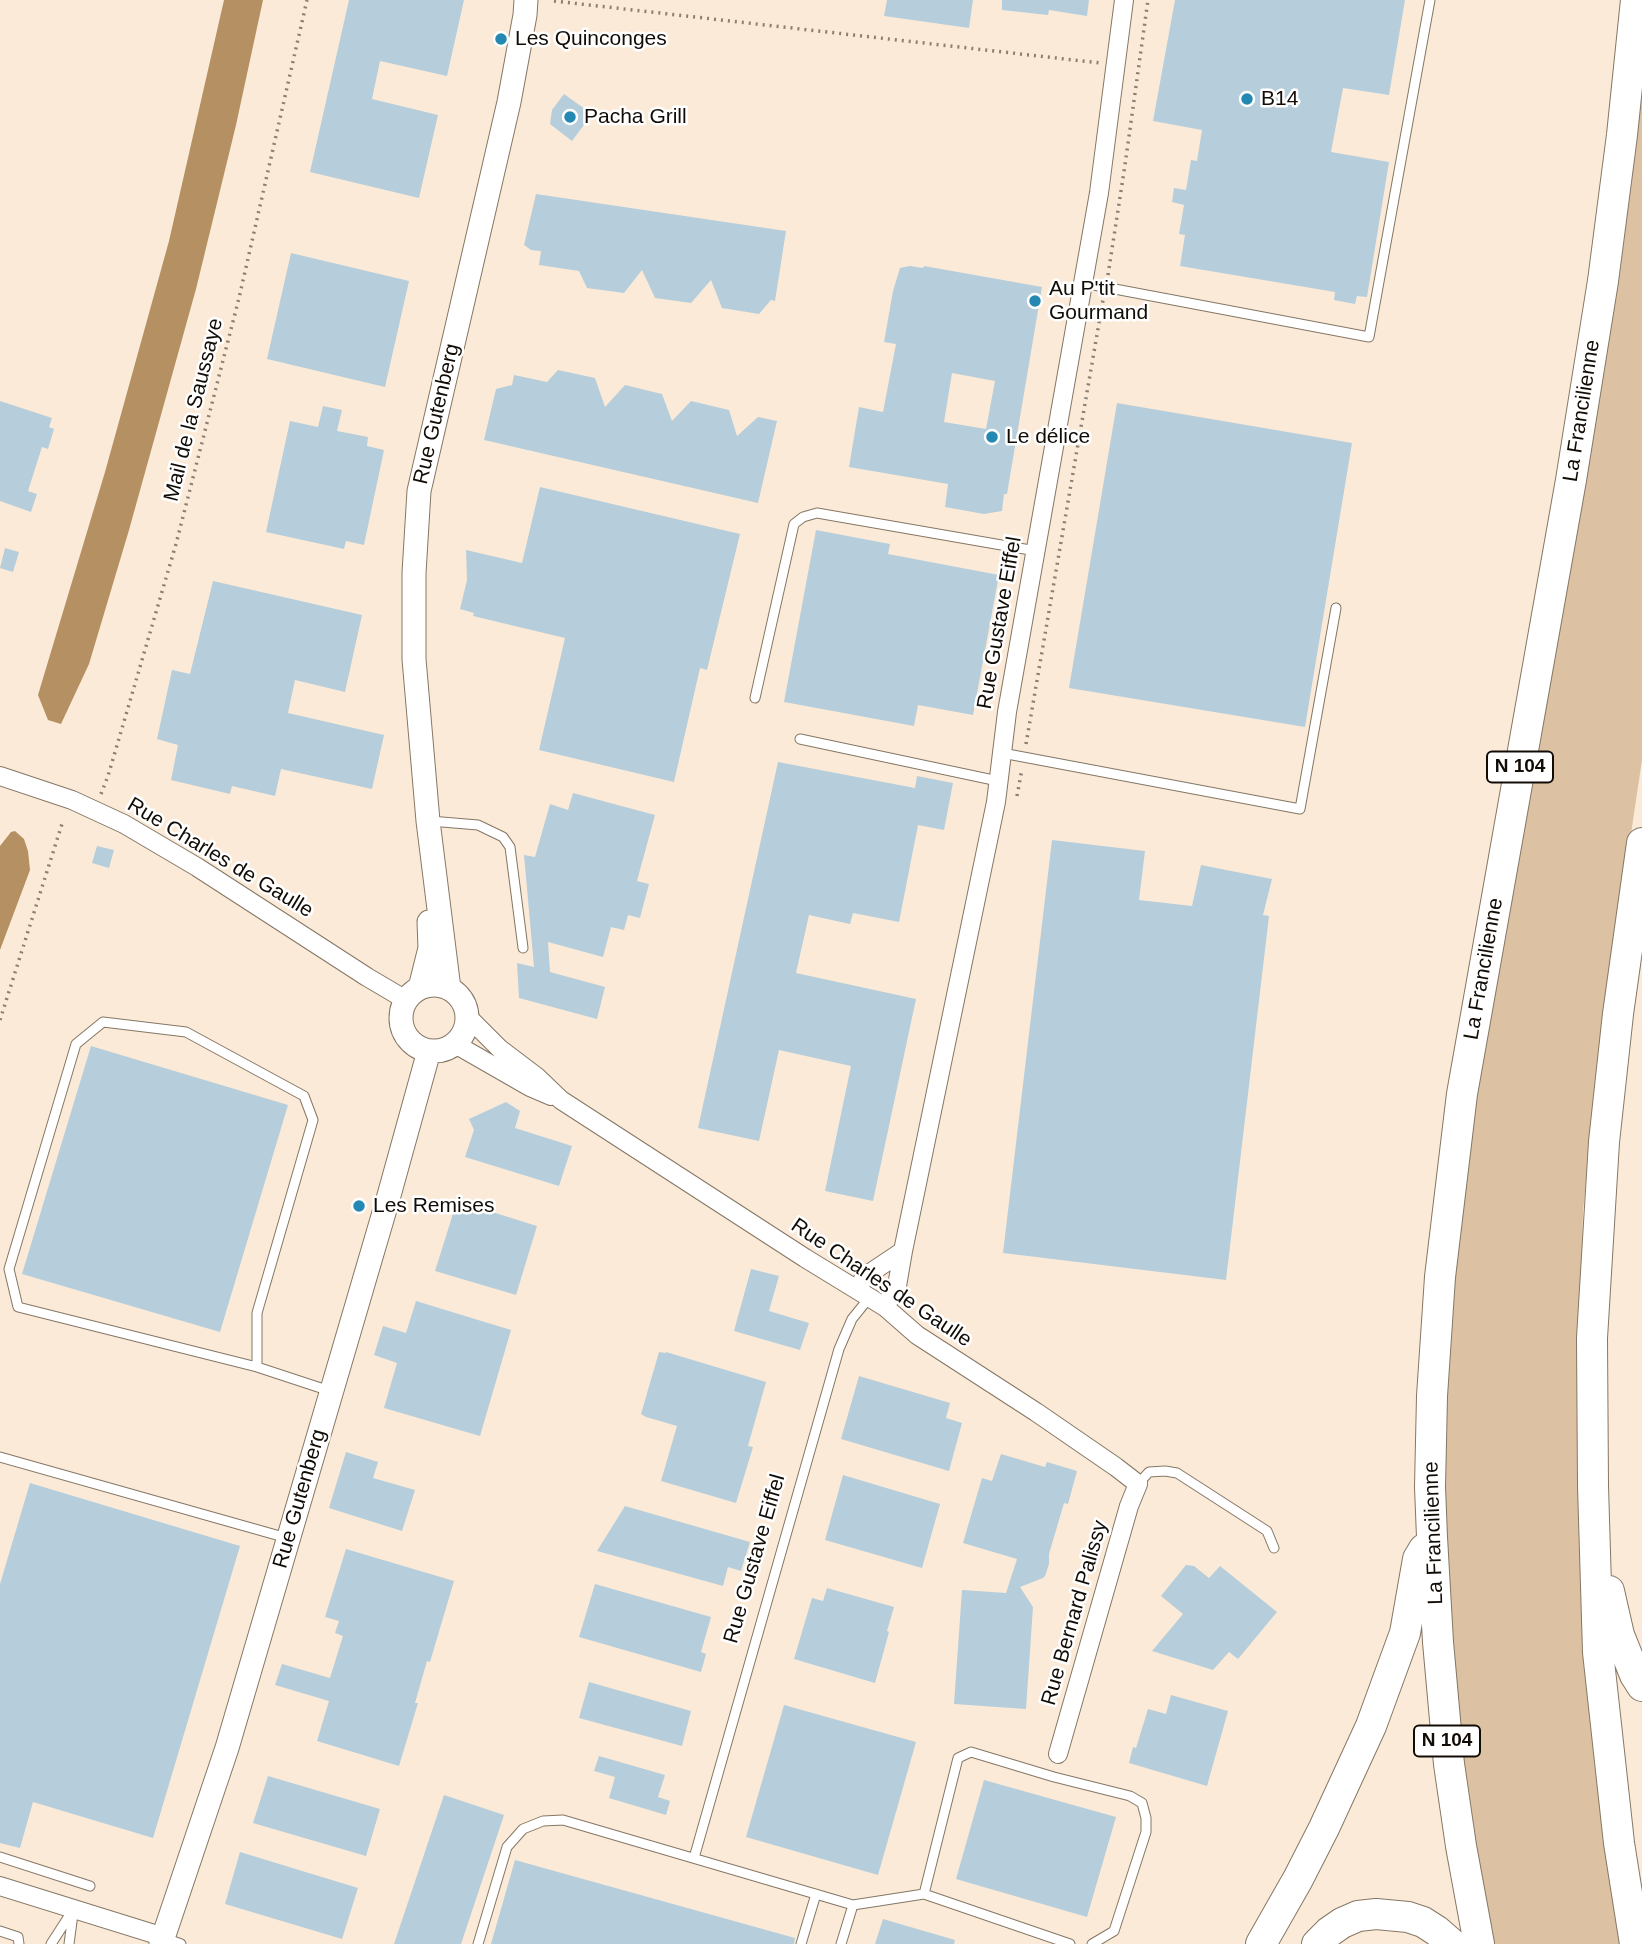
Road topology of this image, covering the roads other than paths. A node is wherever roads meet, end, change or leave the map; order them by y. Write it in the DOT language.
graph roads {
  1 [pos="1124,0"];
  2 [pos="1430,0"];
  3 [pos="1636,0"];
  4 [pos="527,5"];
  5 [pos="1083,284"];
  6 [pos="1036,551"];
  7 [pos="1336,608"];
  8 [pos="755,698"];
  9 [pos="800,739"];
  10 [pos="1002,753"];
  11 [pos="0,776"];
  12 [pos="998,781"];
  13 [pos="428,821"];
  14 [pos="1642,843"];
  15 [pos="523,948"];
  16 [pos="449,989"];
  17 [pos="413,994"];
  18 [pos="467,1016"];
  19 [pos="455,1044"];
  20 [pos="429,1051"];
  21 [pos="561,1100"];
  22 [pos="903,1251"];
  23 [pos="863,1293"];
  24 [pos="885,1307"];
  25 [pos="257,1367"];
  26 [pos="331,1391"];
  27 [pos="0,1457"];
  28 [pos="1138,1484"];
  29 [pos="1594,1532"];
  30 [pos="1432,1537"];
  31 [pos="288,1538"];
  32 [pos="1274,1548"];
  33 [pos="1642,1686"];
  34 [pos="1058,1755"];
  35 [pos="1054,1777"];
  36 [pos="0,1857"];
  37 [pos="694,1858"];
  38 [pos="0,1886"];
  39 [pos="90,1886"];
  40 [pos="816,1894"];
  41 [pos="924,1894"];
  42 [pos="853,1905"];
  43 [pos="73,1910"];
  44 [pos="0,1931"];
  45 [pos="169,1942"];
  46 [pos="19,1944"];
  47 [pos="51,1944"];
  48 [pos="69,1944"];
  49 [pos="478,1944"];
  50 [pos="801,1944"];
  51 [pos="841,1944"];
  52 [pos="1070,1944"];
  53 [pos="1093,1944"];
  54 [pos="1261,1944"];
  55 [pos="1317,1944"];
  56 [pos="1452,1944"];
  57 [pos="1479,1944"];
  58 [pos="1635,1944"];
  1 -- 5 [label="street, Rue Gustave Eiffel"];
  2 -- 5 [label="lane"];
  3 -- 30 [label="highway, La Francilienne / N 104"];
  4 -- 13 [label="street, Rue Gutenberg"];
  5 -- 6 [label="street, Rue Gustave Eiffel"];
  6 -- 8 [label="lane"];
  6 -- 10 [label="street, Rue Gustave Eiffel"];
  7 -- 10 [label="lane"];
  9 -- 12 [label="lane"];
  10 -- 12 [label="street, Rue Gustave Eiffel"];
  11 -- 17 [label="street, Rue Charles de Gaulle"];
  12 -- 22 [label="street, Rue Gustave Eiffel"];
  13 -- 15 [label="lane"];
  13 -- 16 [label="street, Rue Gutenberg"];
  13 -- 17 [label="street, Rue Gutenberg"];
  14 -- 29 [label="highway"];
  16 -- 17 [label="street"];
  16 -- 18 [label="street"];
  17 -- 20 [label="street"];
  18 -- 19 [label="street"];
  18 -- 21 [label="street, Rue Charles de Gaulle"];
  19 -- 20 [label="street"];
  19 -- 21 [label="street, Rue Charles de Gaulle"];
  20 -- 26 [label="street, Rue Gutenberg"];
  21 -- 23 [label="street, Rue Charles de Gaulle"];
  22 -- 23 [label="street, Rue Gustave Eiffel"];
  22 -- 24 [label="street, Rue Gustave Eiffel"];
  23 -- 24 [label="street, Rue Charles de Gaulle"];
  23 -- 37 [label="lane, Rue Gustave Eiffel"];
  24 -- 28 [label="street, Rue Charles de Gaulle"];
  25 -- 25 [label="lane"];
  25 -- 26 [label="lane"];
  26 -- 31 [label="street, Rue Gutenberg"];
  27 -- 31 [label="lane"];
  28 -- 32 [label="lane"];
  28 -- 34 [label="street, Rue Bernard Palissy"];
  29 -- 33 [label="highway"];
  29 -- 58 [label="highway"];
  30 -- 54 [label="highway"];
  30 -- 57 [label="highway, La Francilienne / N 104"];
  31 -- 45 [label="street, Rue Gutenberg"];
  34 -- 35 [label="lane"];
  35 -- 41 [label="lane"];
  35 -- 53 [label="lane"];
  36 -- 39 [label="lane"];
  37 -- 40 [label="lane"];
  37 -- 49 [label="lane"];
  38 -- 43 [label="street"];
  40 -- 42 [label="lane"];
  40 -- 50 [label="lane"];
  41 -- 42 [label="lane"];
  41 -- 52 [label="lane"];
  42 -- 51 [label="lane"];
  43 -- 45 [label="street"];
  43 -- 47 [label="lane"];
  43 -- 48 [label="lane"];
  44 -- 46 [label="lane"];
  55 -- 56 [label="highway"];
}
